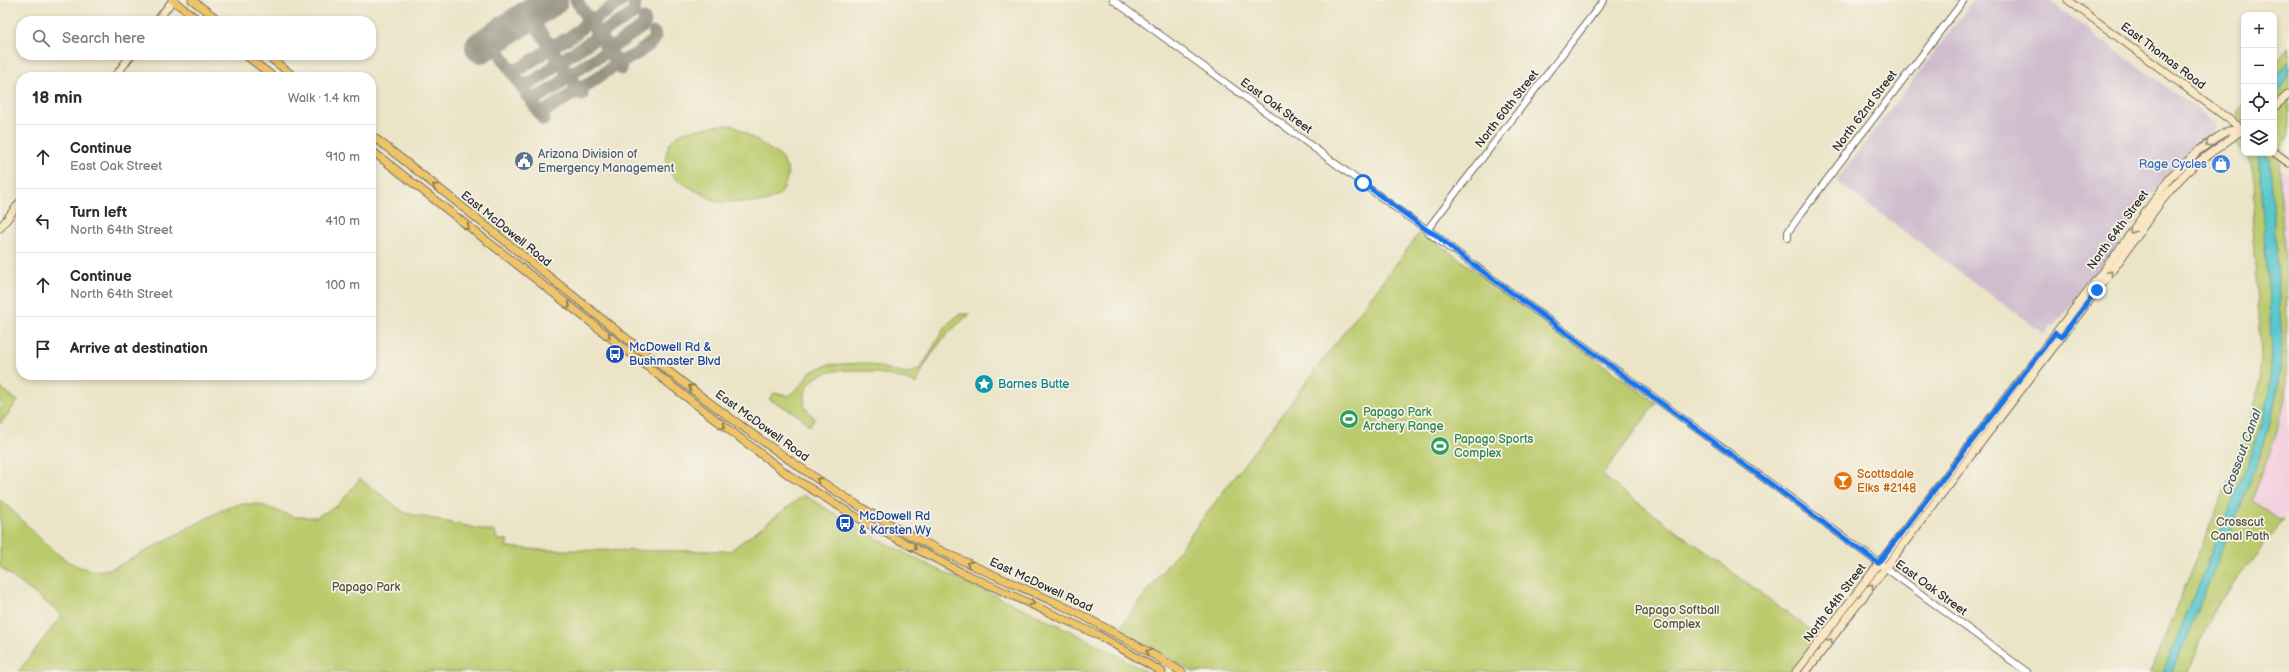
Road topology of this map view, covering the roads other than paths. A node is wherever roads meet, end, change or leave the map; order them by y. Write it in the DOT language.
graph roads {
  1 [pos="173,0"];
  2 [pos="192,0"];
  3 [pos="1113,0"];
  4 [pos="1604,0"];
  5 [pos="1964,0"];
  6 [pos="2068,0"];
  7 [pos="161,16"];
  8 [pos="194,16"];
  9 [pos="213,16"];
  10 [pos="127,60"];
  11 [pos="252,60"];
  12 [pos="273,60"];
  13 [pos="118,72"];
  14 [pos="267,72"];
  15 [pos="288,72"];
  16 [pos="2289,94"];
  17 [pos="2277,104"];
  18 [pos="2241,128"];
  19 [pos="2241,129"];
  20 [pos="376,138"];
  21 [pos="376,154"];
  22 [pos="2277,154"];
  23 [pos="2289,163"];
  24 [pos="16,207"];
  25 [pos="0,228"];
  26 [pos="1427,230"];
  27 [pos="1788,238"];
  28 [pos="2058,335"];
  29 [pos="820,495"];
  30 [pos="888,523"];
  31 [pos="1878,563"];
  32 [pos="1885,567"];
  33 [pos="1162,672"];
  34 [pos="1182,672"];
  35 [pos="1796,672"];
  36 [pos="1806,672"];
  37 [pos="2027,672"];
  1 -- 7 [label="main road"];
  1 -- 8 [label="main road"];
  2 -- 9 [label="main road"];
  3 -- 26 [label="street, East Oak Street"];
  4 -- 26 [label="street, North 60th Street"];
  5 -- 27 [label="street, North 62nd Street"];
  6 -- 18 [label="main road, East Thomas Road"];
  10 -- 13 [label="main road"];
  11 -- 14 [label="main road"];
  12 -- 15 [label="main road"];
  16 -- 17 [label="main road"];
  19 -- 28 [label="main road, North 64th Street"];
  30 -- 20 [label="main road, East McDowell Road, one-way"];
  21 -- 29 [label="main road, East McDowell Road, one-way"];
  22 -- 23 [label="main road"];
  24 -- 25 [label="main road"];
  26 -- 31 [label="street, East Oak Street"];
  28 -- 31 [label="main road, North 64th Street"];
  28 -- 32 [label="main road, North 64th Street"];
  29 -- 30 [label="main road"];
  29 -- 33 [label="main road, East McDowell Road, one-way"];
  34 -- 30 [label="main road, East McDowell Road, one-way"];
  31 -- 32 [label="street, East Oak Street"];
  31 -- 35 [label="main road, North 64th Street"];
  36 -- 32 [label="main road, North 64th Street, one-way"];
  32 -- 37 [label="street, East Oak Street"];
}
